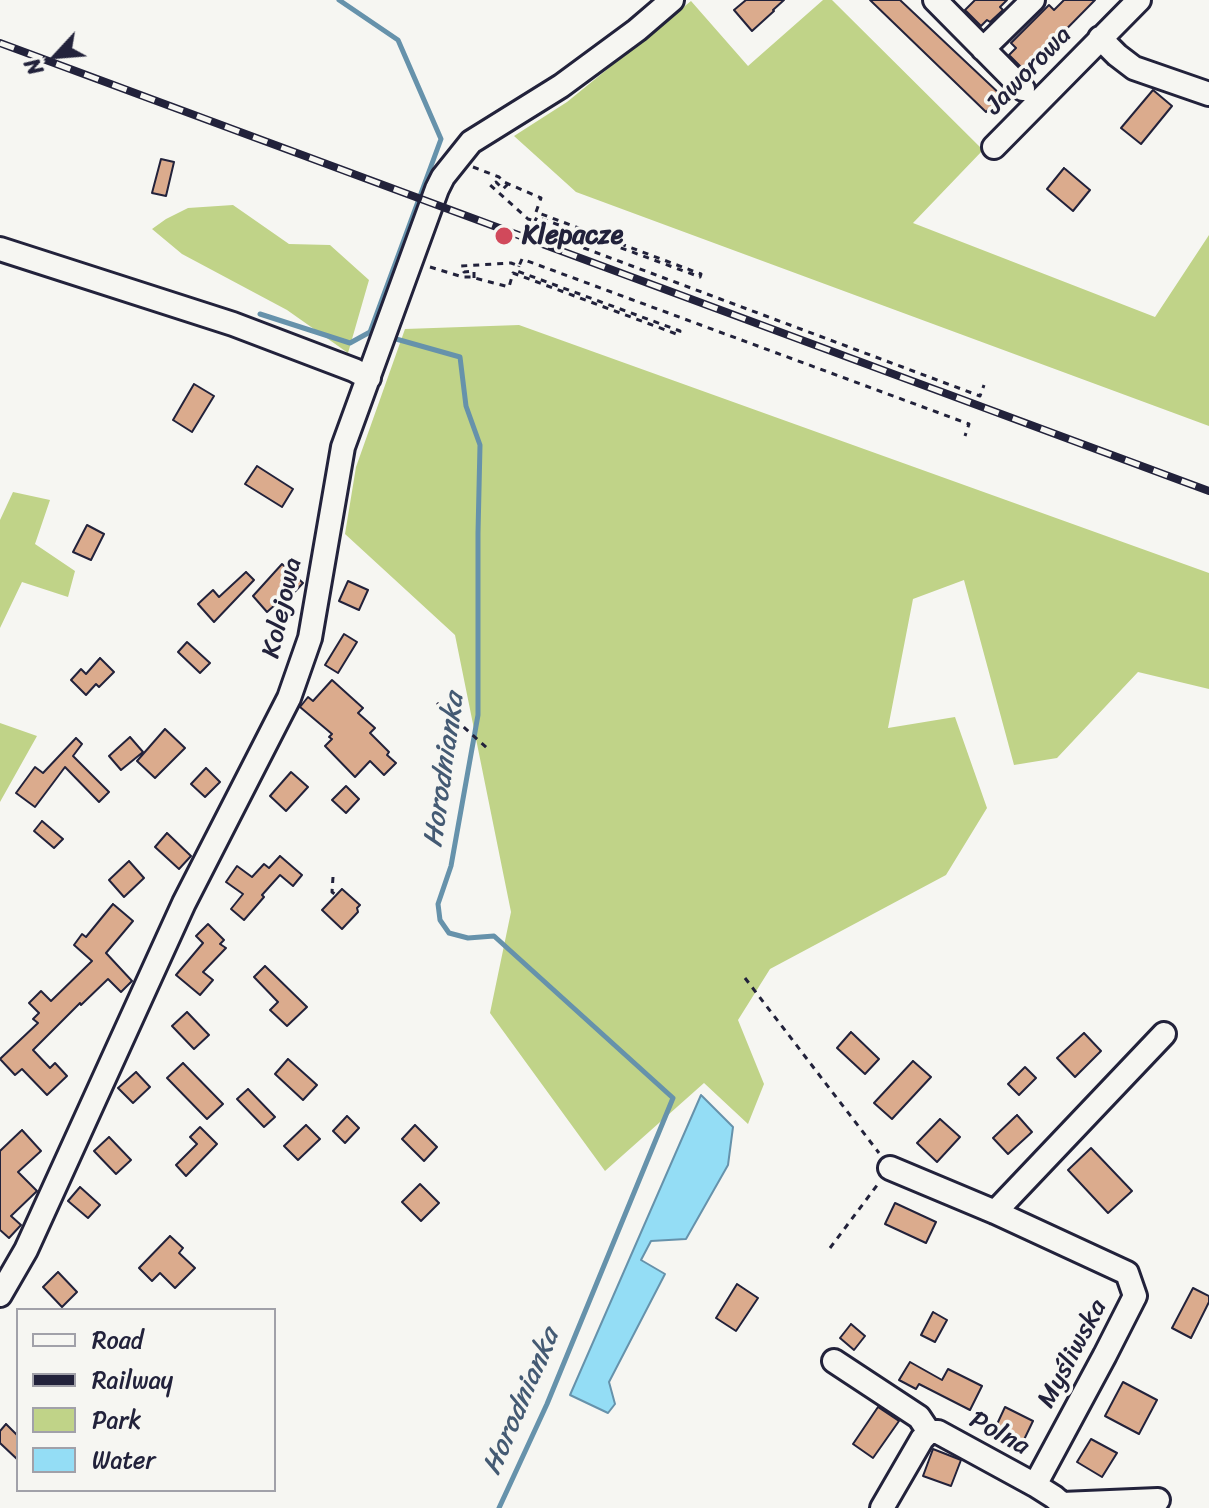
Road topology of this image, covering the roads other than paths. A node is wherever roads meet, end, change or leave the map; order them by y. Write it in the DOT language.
graph roads {
  1 [pos="672,0"];
  2 [pos="935,0"];
  3 [pos="1033,0"];
  4 [pos="1139,0"];
  5 [pos="1100,38"];
  6 [pos="983,49"];
  7 [pos="1023,89"];
  8 [pos="1209,94"];
  9 [pos="994,147"];
  10 [pos="0,249"];
  11 [pos="369,378"];
  12 [pos="1164,1034"];
  13 [pos="890,1168"];
  14 [pos="995,1212"];
  15 [pos="0,1295"];
  16 [pos="834,1361"];
  17 [pos="929,1432"];
  18 [pos="1035,1485"];
  19 [pos="1158,1500"];
  20 [pos="1063,1506"];
  21 [pos="882,1508"];
  1 -- 11 [label="street, Kolejowa"];
  2 -- 6 [label="street"];
  3 -- 6 [label="street"];
  4 -- 5 [label="street, Jaworowa"];
  5 -- 8 [label="street"];
  5 -- 9 [label="street, Jaworowa"];
  6 -- 7 [label="street"];
  10 -- 11 [label="street"];
  11 -- 15 [label="street, Kolejowa"];
  12 -- 14 [label="street"];
  13 -- 14 [label="street, Myśliwska"];
  14 -- 18 [label="street, Myśliwska"];
  16 -- 17 [label="street"];
  17 -- 18 [label="street, Polna"];
  17 -- 21 [label="street, Polna"];
  18 -- 20 [label="street"];
  19 -- 20 [label="street"];
}
